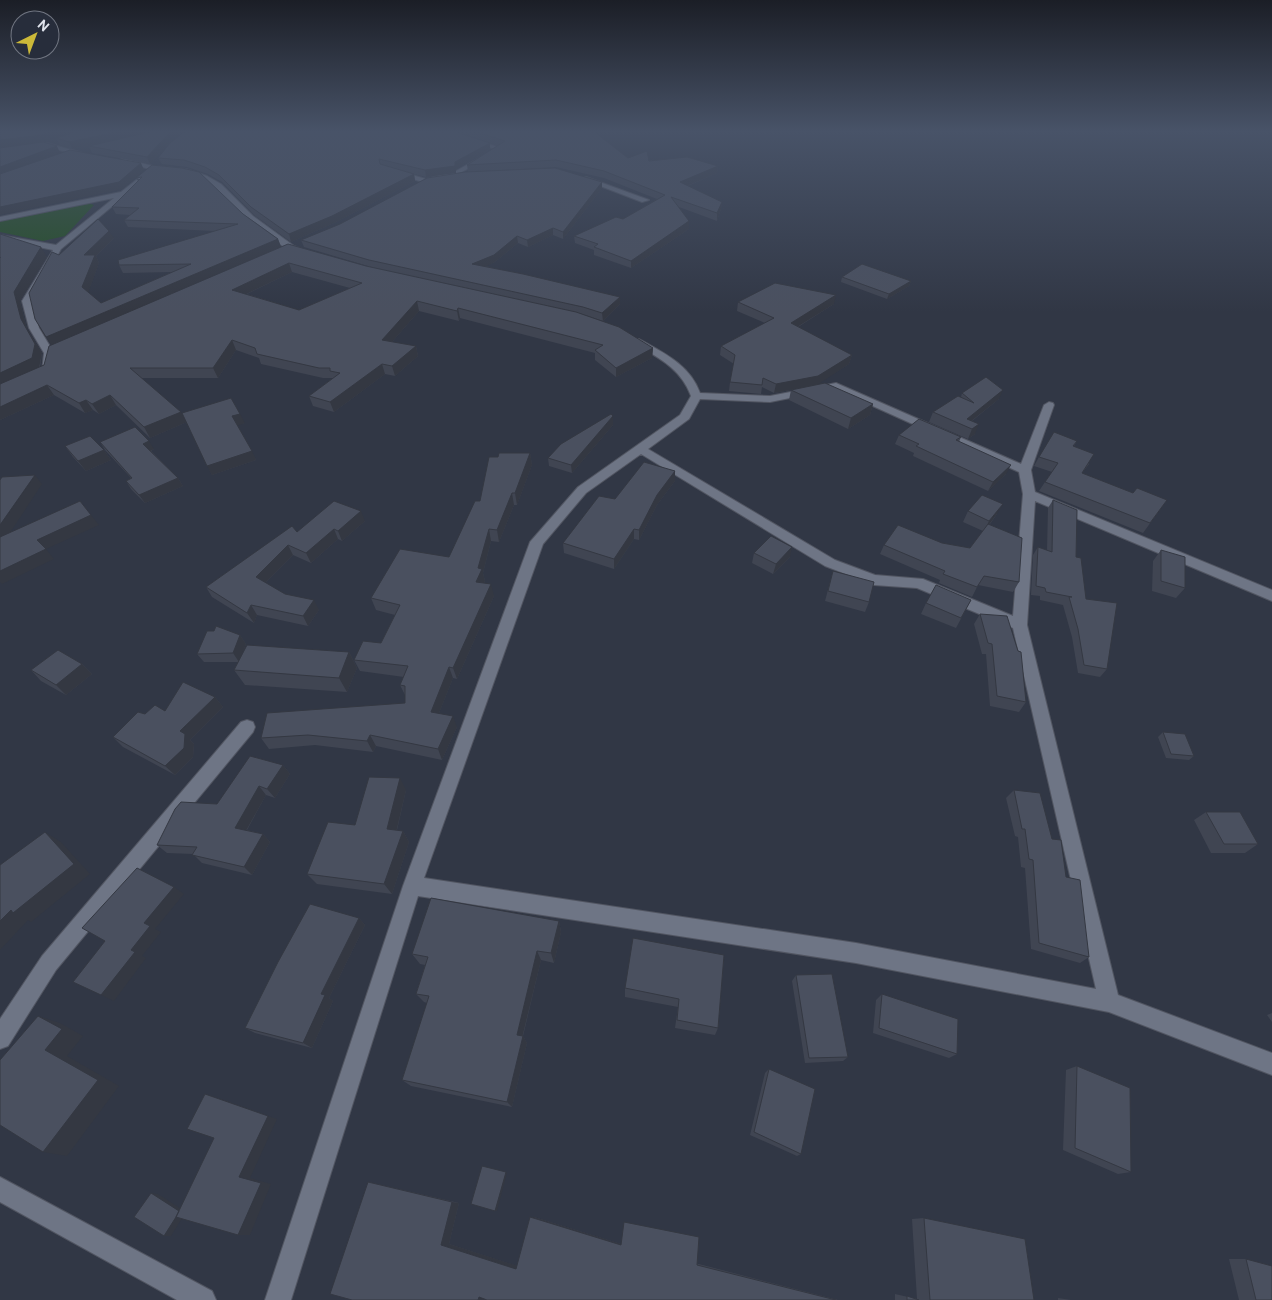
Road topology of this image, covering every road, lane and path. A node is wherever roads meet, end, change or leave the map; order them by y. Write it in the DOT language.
graph roads {
  1 [pos="128,191"];
  2 [pos="223,191"];
  3 [pos="622,191"];
  4 [pos="125,193"];
  5 [pos="645,200"];
  6 [pos="0,219"];
  7 [pos="0,237"];
  8 [pos="18,241"];
  9 [pos="307,241"];
  10 [pos="6,246"];
  11 [pos="58,248"];
  12 [pos="287,250"];
  13 [pos="317,255"];
  14 [pos="623,333"];
  15 [pos="38,374"];
  16 [pos="696,396"];
  17 [pos="1049,405"];
  18 [pos="639,448"];
  19 [pos="1025,470"];
  20 [pos="1029,494"];
  21 [pos="1272,596"];
  22 [pos="1020,625"];
  23 [pos="247,727"];
  24 [pos="412,886"];
  25 [pos="1109,1002"];
  26 [pos="0,1038"];
  27 [pos="1272,1064"];
  28 [pos="0,1189"];
  29 [pos="203,1300"];
  30 [pos="278,1300"];
  1 -- 4 [label="street"];
  2 -- 12 [label="street"];
  3 -- 5 [label="street"];
  4 -- 6 [label="street"];
  4 -- 11 [label="street"];
  7 -- 8 [label="street"];
  8 -- 10 [label="street"];
  8 -- 11 [label="street"];
  9 -- 12 [label="street"];
  11 -- 15 [label="street"];
  12 -- 13 [label="street"];
  14 -- 16 [label="street"];
  16 -- 18 [label="street"];
  16 -- 19 [label="street"];
  17 -- 19 [label="street"];
  18 -- 22 [label="street"];
  18 -- 24 [label="street"];
  19 -- 20 [label="street"];
  20 -- 21 [label="street"];
  20 -- 22 [label="street"];
  22 -- 25 [label="street"];
  23 -- 26 [label="street"];
  24 -- 25 [label="street"];
  24 -- 30 [label="street"];
  25 -- 27 [label="street"];
  28 -- 29 [label="street"];
}
